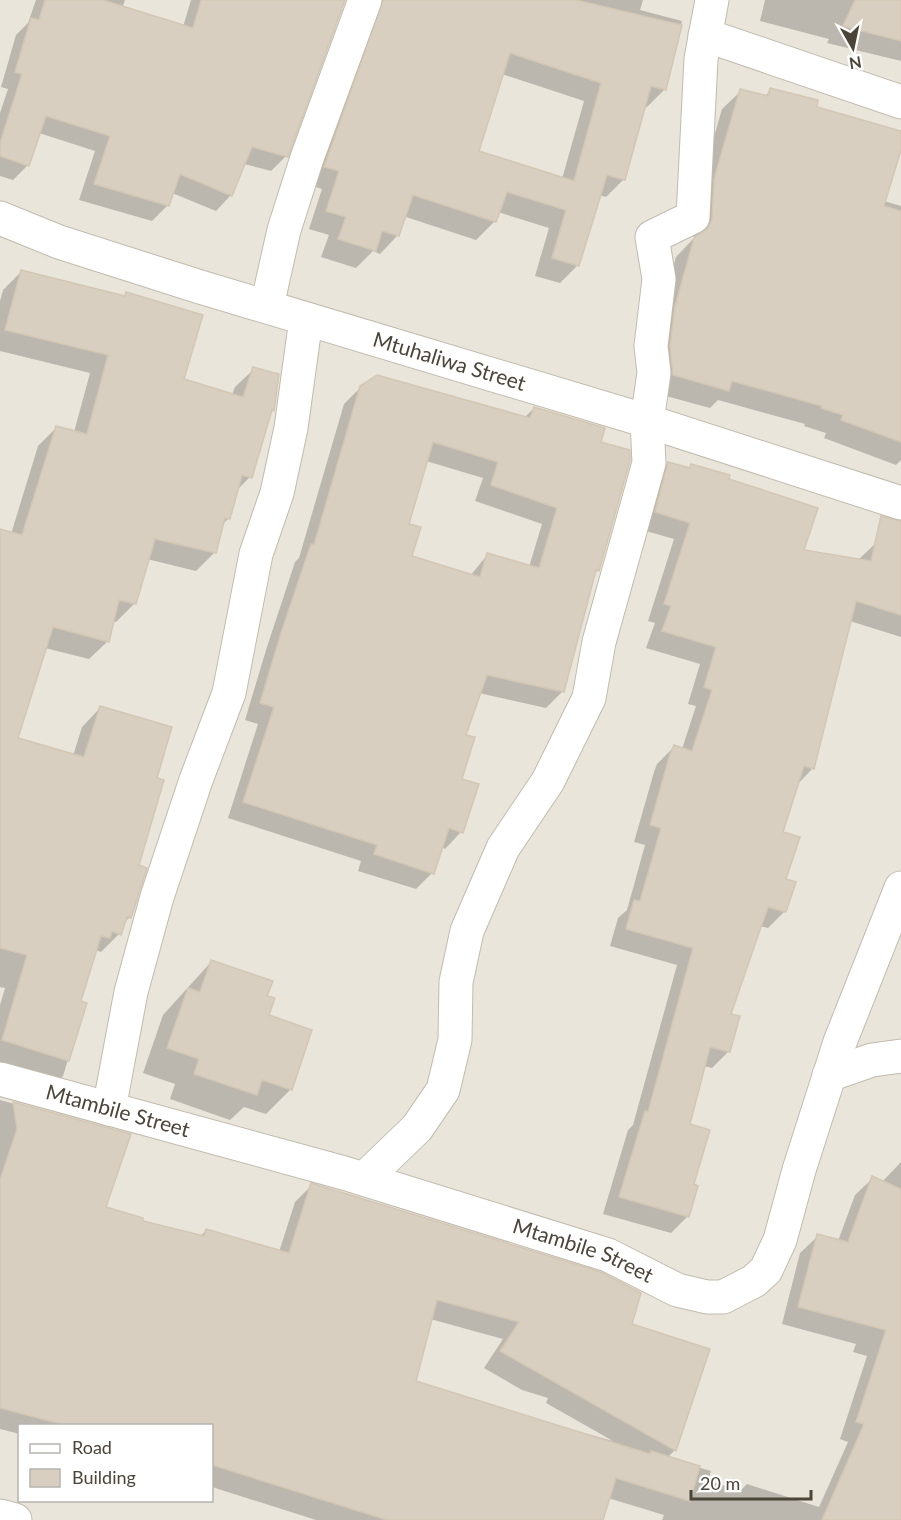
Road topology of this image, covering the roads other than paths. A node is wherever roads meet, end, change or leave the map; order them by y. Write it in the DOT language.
graph roads {
  1 [pos="365,0"];
  2 [pos="712,0"];
  3 [pos="705,35"];
  4 [pos="901,102"];
  5 [pos="0,218"];
  6 [pos="267,306"];
  7 [pos="306,319"];
  8 [pos="647,421"];
  9 [pos="901,503"];
  10 [pos="901,888"];
  11 [pos="901,1056"];
  12 [pos="830,1075"];
  13 [pos="0,1079"];
  14 [pos="109,1110"];
  15 [pos="364,1179"];
  16 [pos="0,1516"];
  17 [pos="15,1520"];
  1 -- 6 [label="street"];
  2 -- 3 [label="street"];
  3 -- 4 [label="street"];
  3 -- 8 [label="street"];
  5 -- 6 [label="street, Mtuhaliwa Street"];
  6 -- 7 [label="street, Mtuhaliwa Street"];
  7 -- 8 [label="street, Mtuhaliwa Street"];
  7 -- 14 [label="street"];
  8 -- 9 [label="street, Mtuhaliwa Street"];
  8 -- 15 [label="street"];
  10 -- 12 [label="street, Mtambile Street"];
  11 -- 12 [label="street"];
  12 -- 15 [label="street, Mtambile Street"];
  13 -- 14 [label="street, Mtambile Street"];
  14 -- 15 [label="street, Mtambile Street"];
  16 -- 17 [label="street"];
}
